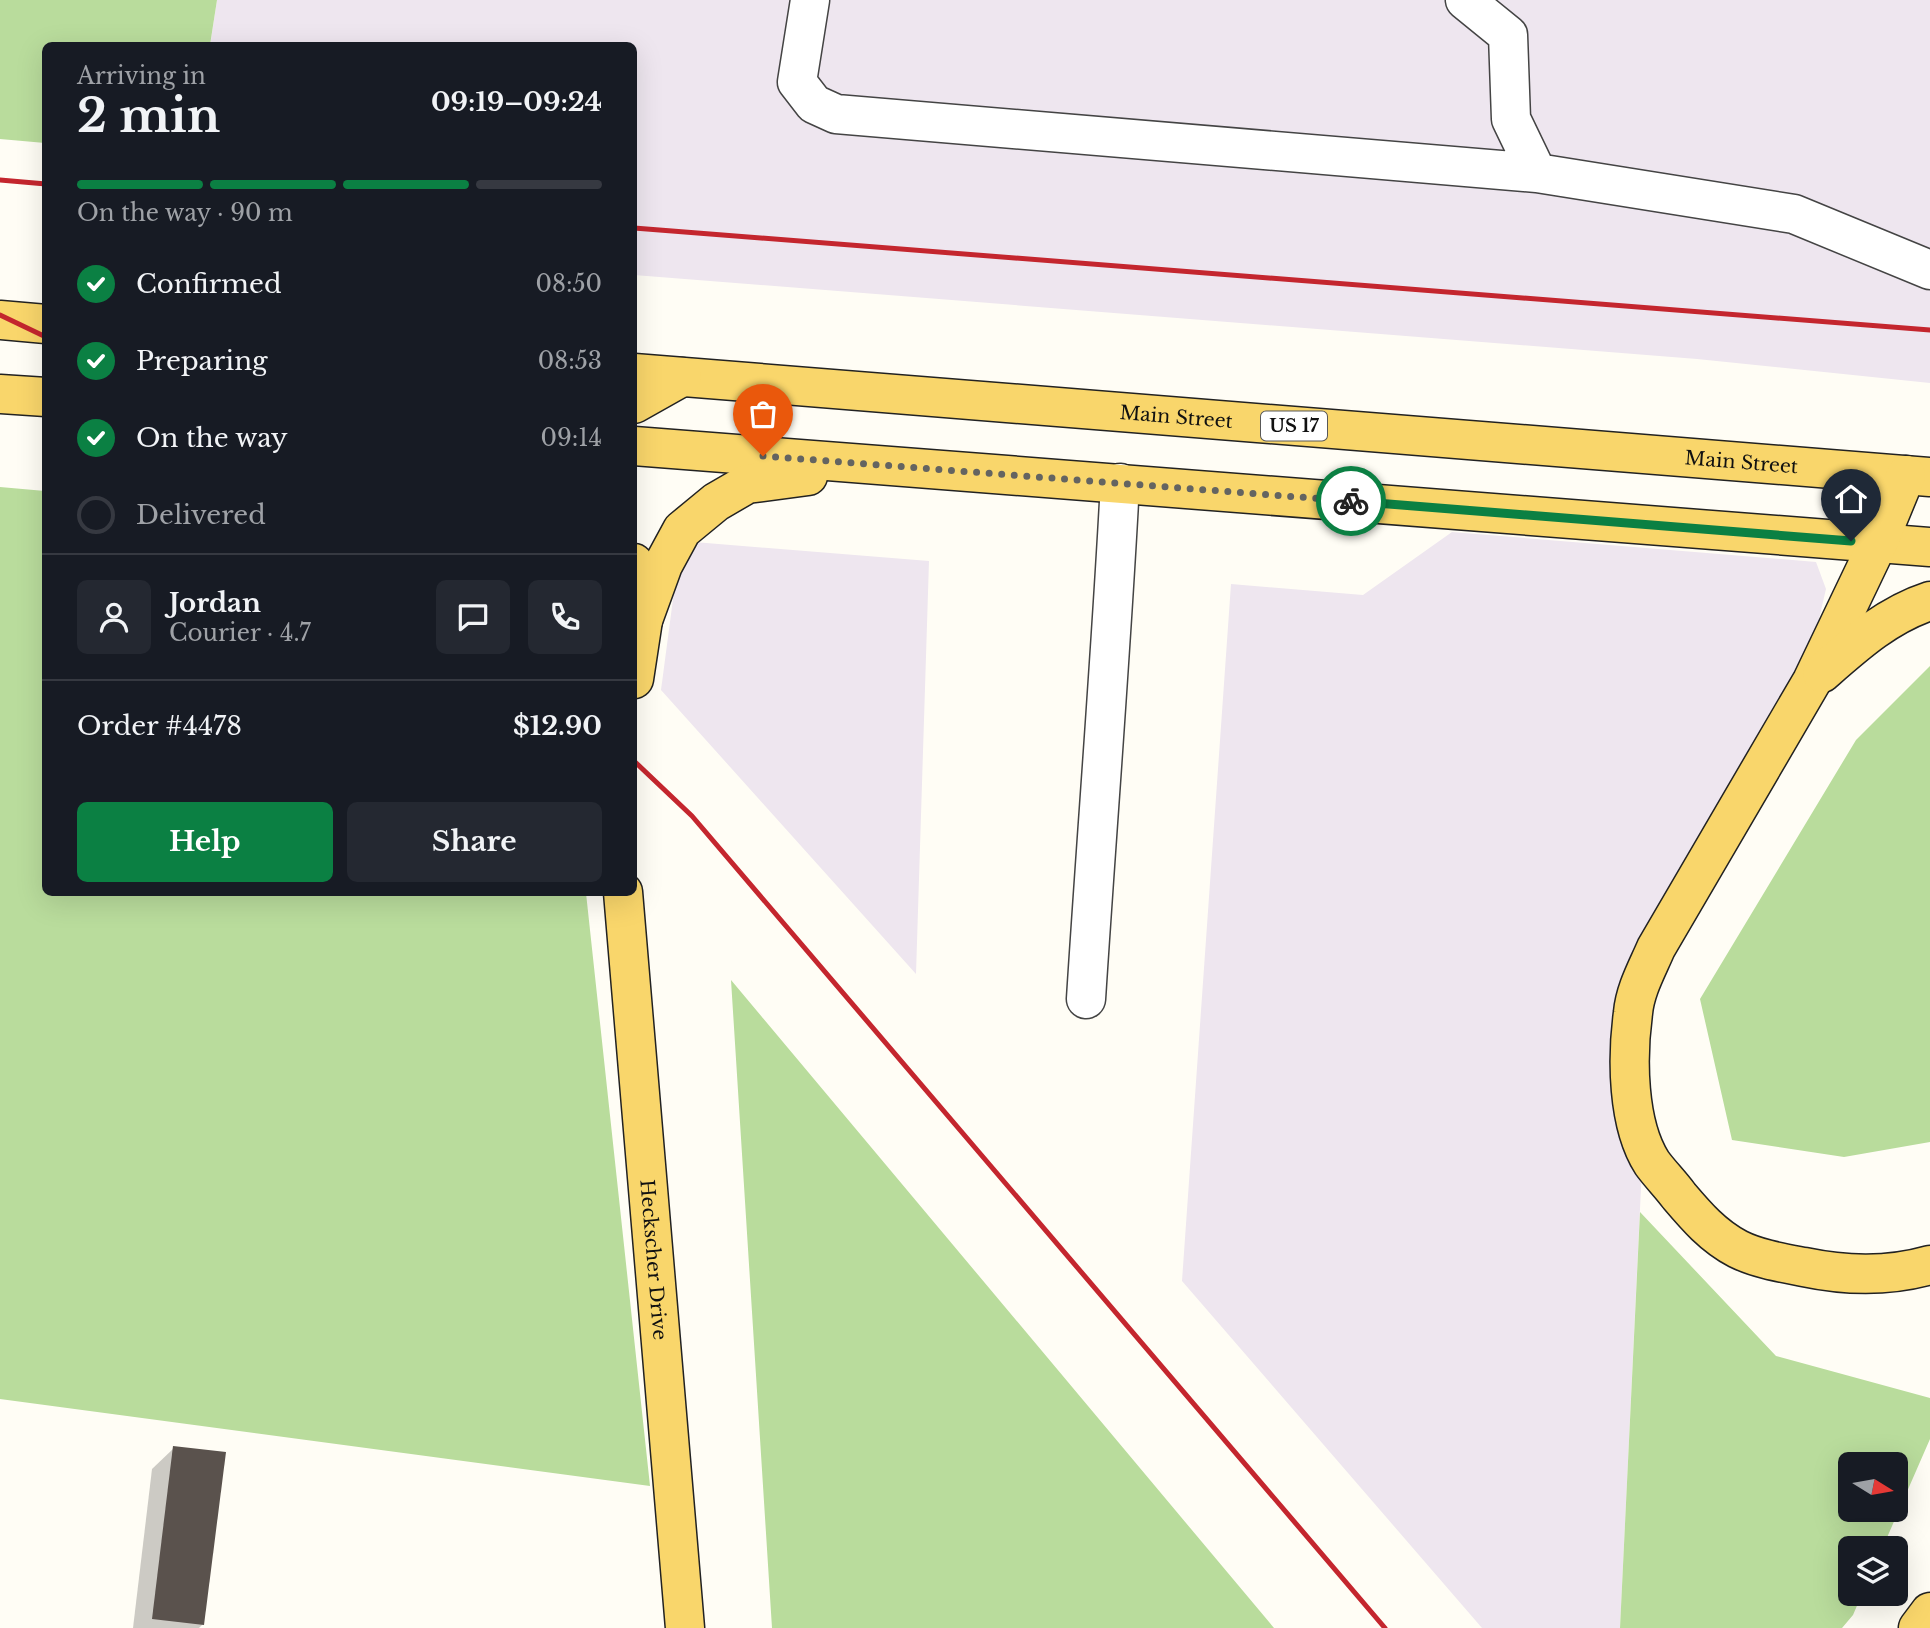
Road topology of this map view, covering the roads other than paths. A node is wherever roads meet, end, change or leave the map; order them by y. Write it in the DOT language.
graph roads {
  1 [pos="810,0"];
  2 [pos="1465,0"];
  3 [pos="1537,173"];
  4 [pos="1930,270"];
  5 [pos="0,320"];
  6 [pos="42,324"];
  7 [pos="637,373"];
  8 [pos="682,377"];
  9 [pos="0,394"];
  10 [pos="42,397"];
  11 [pos="637,402"];
  12 [pos="637,446"];
  13 [pos="892,465"];
  14 [pos="1918,476"];
  15 [pos="1121,483"];
  16 [pos="1878,543"];
  17 [pos="1930,547"];
  18 [pos="637,582"];
  19 [pos="1930,601"];
  20 [pos="643,620"];
  21 [pos="637,659"];
  22 [pos="1812,681"];
  23 [pos="623,896"];
  24 [pos="1086,999"];
  25 [pos="1930,1265"];
  26 [pos="1930,1612"];
  27 [pos="685,1628"];
  28 [pos="1919,1628"];
  1 -- 3 [label="lane"];
  2 -- 3 [label="lane"];
  3 -- 4 [label="lane"];
  5 -- 6 [label="main road"];
  7 -- 8 [label="main road, Main Street / US 17"];
  8 -- 11 [label="main road"];
  8 -- 14 [label="main road, Main Street / US 17"];
  9 -- 10 [label="main road"];
  12 -- 13 [label="main road"];
  13 -- 15 [label="main road"];
  13 -- 20 [label="main road"];
  14 -- 16 [label="main road"];
  15 -- 16 [label="main road"];
  15 -- 24 [label="lane"];
  16 -- 17 [label="main road"];
  16 -- 22 [label="main road"];
  18 -- 20 [label="main road"];
  19 -- 22 [label="main road"];
  20 -- 21 [label="main road"];
  22 -- 25 [label="main road"];
  23 -- 27 [label="main road, Heckscher Drive"];
  26 -- 28 [label="main road"];
}
